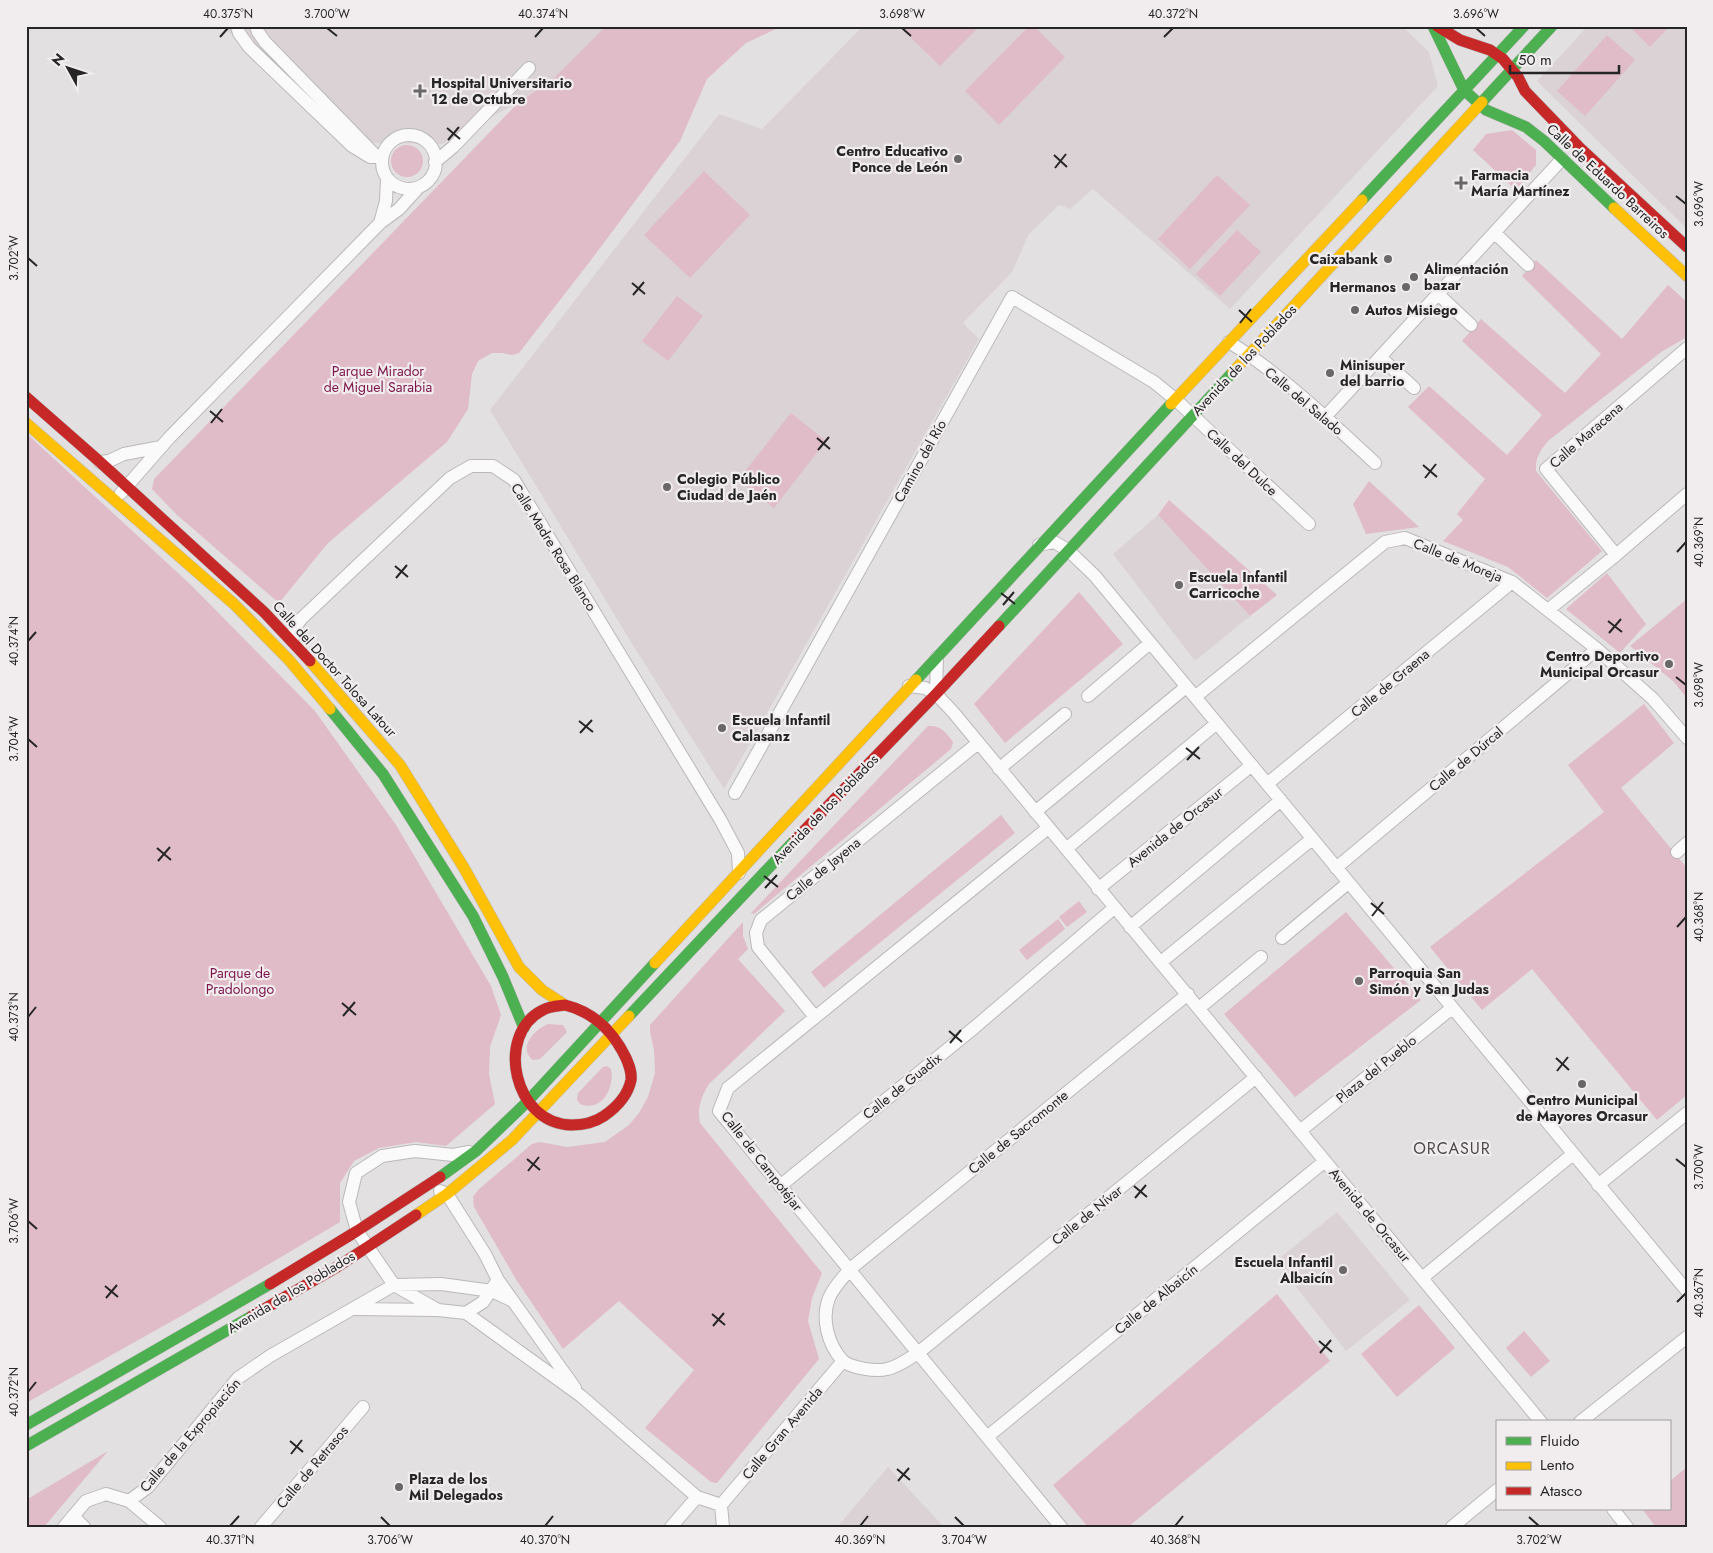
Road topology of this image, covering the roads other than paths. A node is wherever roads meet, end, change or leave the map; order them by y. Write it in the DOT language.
graph roads {
  1 [pos="237,26"];
  2 [pos="256,26"];
  3 [pos="1433,26"];
  4 [pos="1437,26"];
  5 [pos="1524,26"];
  6 [pos="1552,26"];
  7 [pos="1469,45"];
  8 [pos="1496,55"];
  9 [pos="1452,64"];
  10 [pos="529,68"];
  11 [pos="1512,68"];
  12 [pos="1464,90"];
  13 [pos="1523,101"];
  14 [pos="1479,104"];
  15 [pos="1503,116"];
  16 [pos="379,156"];
  17 [pos="1562,159"];
  18 [pos="435,162"];
  19 [pos="387,178"];
  20 [pos="419,187"];
  21 [pos="380,223"];
  22 [pos="1494,233"];
  23 [pos="1687,247"];
  24 [pos="1528,265"];
  25 [pos="1687,276"];
  26 [pos="1438,294"];
  27 [pos="1471,325"];
  28 [pos="1229,342"];
  29 [pos="1687,348"];
  30 [pos="1250,355"];
  31 [pos="1380,357"];
  32 [pos="1414,388"];
  33 [pos="26,397"];
  34 [pos="1175,399"];
  35 [pos="1192,416"];
  36 [pos="1325,417"];
  37 [pos="26,423"];
  38 [pos="161,447"];
  39 [pos="100,462"];
  40 [pos="1375,463"];
  41 [pos="127,486"];
  42 [pos="1687,494"];
  43 [pos="115,501"];
  44 [pos="1309,524"];
  45 [pos="1040,545"];
  46 [pos="1068,550"];
  47 [pos="1616,555"];
  48 [pos="1512,582"];
  49 [pos="1548,610"];
  50 [pos="292,640"];
  51 [pos="1150,643"];
  52 [pos="1597,649"];
  53 [pos="937,657"];
  54 [pos="909,686"];
  55 [pos="1186,687"];
  56 [pos="936,694"];
  57 [pos="1088,696"];
  58 [pos="1195,697"];
  59 [pos="1065,714"];
  60 [pos="1217,723"];
  61 [pos="1687,738"];
  62 [pos="978,743"];
  63 [pos="1252,765"];
  64 [pos="999,769"];
  65 [pos="1267,784"];
  66 [pos="735,793"];
  67 [pos="1281,800"];
  68 [pos="1035,812"];
  69 [pos="1048,828"];
  70 [pos="1312,839"];
  71 [pos="1066,849"];
  72 [pos="1336,868"];
  73 [pos="739,874"];
  74 [pos="1348,883"];
  75 [pos="1098,889"];
  76 [pos="1114,908"];
  77 [pos="1130,927"];
  78 [pos="1282,938"];
  79 [pos="1261,957"];
  80 [pos="1161,962"];
  81 [pos="1188,994"];
  82 [pos="565,1005"];
  83 [pos="1199,1008"];
  84 [pos="1452,1008"];
  85 [pos="815,1017"];
  86 [pos="599,1022"];
  87 [pos="524,1028"];
  88 [pos="612,1034"];
  89 [pos="1256,1077"];
  90 [pos="527,1102"];
  91 [pos="537,1113"];
  92 [pos="1687,1113"];
  93 [pos="1300,1131"];
  94 [pos="476,1151"];
  95 [pos="1573,1154"];
  96 [pos="1325,1162"];
  97 [pos="429,1185"];
  98 [pos="1598,1185"];
  99 [pos="780,1186"];
  100 [pos="447,1194"];
  101 [pos="358,1231"];
  102 [pos="368,1246"];
  103 [pos="849,1270"];
  104 [pos="1422,1278"];
  105 [pos="394,1285"];
  106 [pos="495,1286"];
  107 [pos="1687,1291"];
  108 [pos="354,1309"];
  109 [pos="438,1310"];
  110 [pos="466,1313"];
  111 [pos="1687,1337"];
  112 [pos="918,1353"];
  113 [pos="843,1361"];
  114 [pos="581,1396"];
  115 [pos="363,1407"];
  116 [pos="1539,1420"];
  117 [pos="1583,1420"];
  118 [pos="26,1425"];
  119 [pos="987,1437"];
  120 [pos="26,1446"];
  121 [pos="1496,1491"];
  122 [pos="697,1497"];
  123 [pos="129,1501"];
  124 [pos="721,1505"];
  125 [pos="1614,1510"];
  126 [pos="73,1516"];
  127 [pos="64,1527"];
  128 [pos="84,1527"];
  129 [pos="160,1527"];
  130 [pos="261,1527"];
  131 [pos="672,1527"];
  132 [pos="723,1527"];
  133 [pos="1061,1527"];
  134 [pos="1452,1527"];
  135 [pos="1627,1527"];
  1 -- 16 [label="street"];
  2 -- 16 [label="street"];
  3 -- 9 [label="main road, Calle de Eduardo Barreiros"];
  4 -- 7 [label="main road, Calle de Eduardo Barreiros"];
  5 -- 8 [label="main road, Avenida de los Poblados"];
  6 -- 11 [label="main road, Avenida de los Poblados"];
  7 -- 8 [label="main road, Calle de Eduardo Barreiros"];
  7 -- 9 [label="main road"];
  8 -- 11 [label="main road, Calle de Eduardo Barreiros"];
  8 -- 12 [label="main road, Avenida de los Poblados"];
  9 -- 12 [label="main road, Calle de Eduardo Barreiros"];
  10 -- 18 [label="street"];
  11 -- 13 [label="main road, Calle de Eduardo Barreiros"];
  11 -- 14 [label="main road, Avenida de los Poblados"];
  12 -- 14 [label="main road, Calle de Eduardo Barreiros"];
  12 -- 28 [label="main road, Avenida de los Poblados"];
  13 -- 15 [label="main road"];
  13 -- 23 [label="main road, Calle de Eduardo Barreiros"];
  14 -- 15 [label="main road, Calle de Eduardo Barreiros"];
  14 -- 30 [label="main road, Avenida de los Poblados"];
  15 -- 17 [label="main road, Calle de Eduardo Barreiros"];
  16 -- 18 [label="street"];
  16 -- 19 [label="street"];
  17 -- 22 [label="street"];
  17 -- 25 [label="main road, Calle de Eduardo Barreiros"];
  18 -- 20 [label="street"];
  19 -- 20 [label="street"];
  19 -- 21 [label="street"];
  20 -- 21 [label="street"];
  21 -- 38 [label="street"];
  22 -- 24 [label="street"];
  22 -- 26 [label="street"];
  26 -- 27 [label="street"];
  26 -- 31 [label="street"];
  28 -- 30 [label="street, Calle del Salado"];
  28 -- 34 [label="main road, Avenida de los Poblados"];
  29 -- 47 [label="street, Calle Maracena"];
  30 -- 35 [label="main road, Avenida de los Poblados"];
  30 -- 36 [label="street, Calle del Salado"];
  31 -- 32 [label="street"];
  31 -- 36 [label="street"];
  33 -- 39 [label="main road, Calle del Doctor Tolosa Latour"];
  34 -- 35 [label="street, Calle del Dulce"];
  34 -- 45 [label="main road, Avenida de los Poblados"];
  34 -- 66 [label="street, Camino del Río"];
  35 -- 44 [label="street, Calle del Dulce"];
  35 -- 46 [label="main road, Avenida de los Poblados"];
  36 -- 40 [label="street, Calle del Salado"];
  37 -- 43 [label="main road, Calle del Doctor Tolosa Latour"];
  38 -- 39 [label="street"];
  38 -- 41 [label="street"];
  39 -- 41 [label="main road, Calle del Doctor Tolosa Latour"];
  41 -- 43 [label="street"];
  41 -- 50 [label="main road, Calle del Doctor Tolosa Latour"];
  42 -- 47 [label="street"];
  43 -- 87 [label="main road, Calle del Doctor Tolosa Latour"];
  45 -- 46 [label="street"];
  45 -- 53 [label="main road, Avenida de los Poblados"];
  46 -- 51 [label="street"];
  46 -- 56 [label="main road, Avenida de los Poblados"];
  47 -- 49 [label="street"];
  48 -- 49 [label="street, Calle de Moreja"];
  48 -- 58 [label="street, Calle de Moreja"];
  48 -- 65 [label="street, Calle de Graena"];
  49 -- 52 [label="street, Calle de Moreja"];
  50 -- 73 [label="street, Calle Madre Rosa Blanco"];
  50 -- 82 [label="main road, Calle del Doctor Tolosa Latour"];
  51 -- 55 [label="street"];
  51 -- 57 [label="street"];
  52 -- 61 [label="street, Calle de Moreja"];
  52 -- 72 [label="street, Calle de Dúrcal"];
  53 -- 54 [label="main road, Avenida de los Poblados"];
  53 -- 56 [label="street"];
  54 -- 56 [label="street"];
  54 -- 73 [label="main road, Avenida de los Poblados"];
  55 -- 58 [label="street"];
  55 -- 68 [label="street"];
  56 -- 62 [label="street, Avenida de Orcasur"];
  56 -- 88 [label="main road, Avenida de los Poblados"];
  58 -- 60 [label="street"];
  59 -- 64 [label="street"];
  60 -- 63 [label="street"];
  60 -- 71 [label="street"];
  62 -- 64 [label="street, Avenida de Orcasur"];
  62 -- 85 [label="street, Calle de Jayena"];
  63 -- 65 [label="street"];
  63 -- 75 [label="street, Avenida de Orcasur"];
  64 -- 68 [label="street, Avenida de Orcasur"];
  65 -- 67 [label="street"];
  67 -- 70 [label="street"];
  67 -- 77 [label="street"];
  68 -- 69 [label="street, Avenida de Orcasur"];
  69 -- 71 [label="street, Avenida de Orcasur"];
  69 -- 85 [label="street, Calle de Campotéjar"];
  70 -- 72 [label="street"];
  70 -- 80 [label="street"];
  71 -- 75 [label="street, Avenida de Orcasur"];
  72 -- 74 [label="street"];
  73 -- 86 [label="main road, Avenida de los Poblados"];
  74 -- 78 [label="street"];
  74 -- 84 [label="street"];
  75 -- 76 [label="street, Avenida de Orcasur"];
  76 -- 77 [label="street, Avenida de Orcasur"];
  76 -- 99 [label="street, Calle de Guadix"];
  77 -- 80 [label="street, Avenida de Orcasur"];
  79 -- 83 [label="street"];
  80 -- 81 [label="street, Avenida de Orcasur"];
  81 -- 83 [label="street, Avenida de Orcasur"];
  81 -- 103 [label="street, Calle de Sacromonte"];
  82 -- 86 [label="main road"];
  82 -- 87 [label="main road"];
  83 -- 89 [label="street, Avenida de Orcasur"];
  84 -- 93 [label="street, Plaza del Pueblo"];
  84 -- 95 [label="street"];
  85 -- 99 [label="street, Calle de Campotéjar"];
  86 -- 88 [label="main road"];
  86 -- 90 [label="main road, Avenida de los Poblados"];
  87 -- 90 [label="main road"];
  88 -- 91 [label="main road, Avenida de los Poblados"];
  88 -- 91 [label="main road"];
  89 -- 93 [label="street, Avenida de Orcasur"];
  89 -- 112 [label="street, Calle de Nívar"];
  90 -- 91 [label="main road"];
  90 -- 94 [label="main road, Avenida de los Poblados"];
  91 -- 100 [label="main road, Avenida de los Poblados"];
  92 -- 98 [label="street"];
  93 -- 96 [label="street, Avenida de Orcasur"];
  94 -- 97 [label="main road, Avenida de los Poblados"];
  94 -- 101 [label="street"];
  95 -- 98 [label="street"];
  95 -- 104 [label="street"];
  96 -- 104 [label="street, Avenida de Orcasur"];
  96 -- 119 [label="street, Calle de Albaicín"];
  97 -- 100 [label="street"];
  97 -- 101 [label="main road, Avenida de los Poblados"];
  98 -- 107 [label="street"];
  99 -- 103 [label="street, Calle de Campotéjar"];
  100 -- 102 [label="main road, Avenida de los Poblados"];
  100 -- 106 [label="street"];
  101 -- 102 [label="street"];
  101 -- 118 [label="main road, Avenida de los Poblados"];
  102 -- 105 [label="street"];
  102 -- 120 [label="main road, Avenida de los Poblados"];
  103 -- 112 [label="street, Calle de Campotéjar"];
  103 -- 113 [label="street"];
  104 -- 116 [label="street, Avenida de Orcasur"];
  105 -- 106 [label="street, Calle de la Expropiación"];
  105 -- 108 [label="street, Calle de la Expropiación"];
  105 -- 109 [label="street"];
  106 -- 110 [label="street"];
  106 -- 114 [label="street, Calle de la Expropiación"];
  108 -- 109 [label="street, Calle de la Expropiación"];
  108 -- 123 [label="street, Calle de la Expropiación"];
  109 -- 110 [label="street, Calle de la Expropiación"];
  110 -- 114 [label="street, Calle de la Expropiación"];
  111 -- 117 [label="street"];
  112 -- 113 [label="street"];
  112 -- 119 [label="street, Calle de Campotéjar"];
  113 -- 124 [label="street, Calle Gran Avenida"];
  114 -- 122 [label="street, Calle de la Expropiación"];
  115 -- 130 [label="street, Calle de Retrasos"];
  119 -- 133 [label="street, Calle de Campotéjar"];
  121 -- 134 [label="street"];
  122 -- 124 [label="street"];
  122 -- 131 [label="street"];
  123 -- 126 [label="street"];
  123 -- 129 [label="street"];
  124 -- 132 [label="street"];
  125 -- 135 [label="street"];
  126 -- 127 [label="street"];
  126 -- 128 [label="street"];
}
